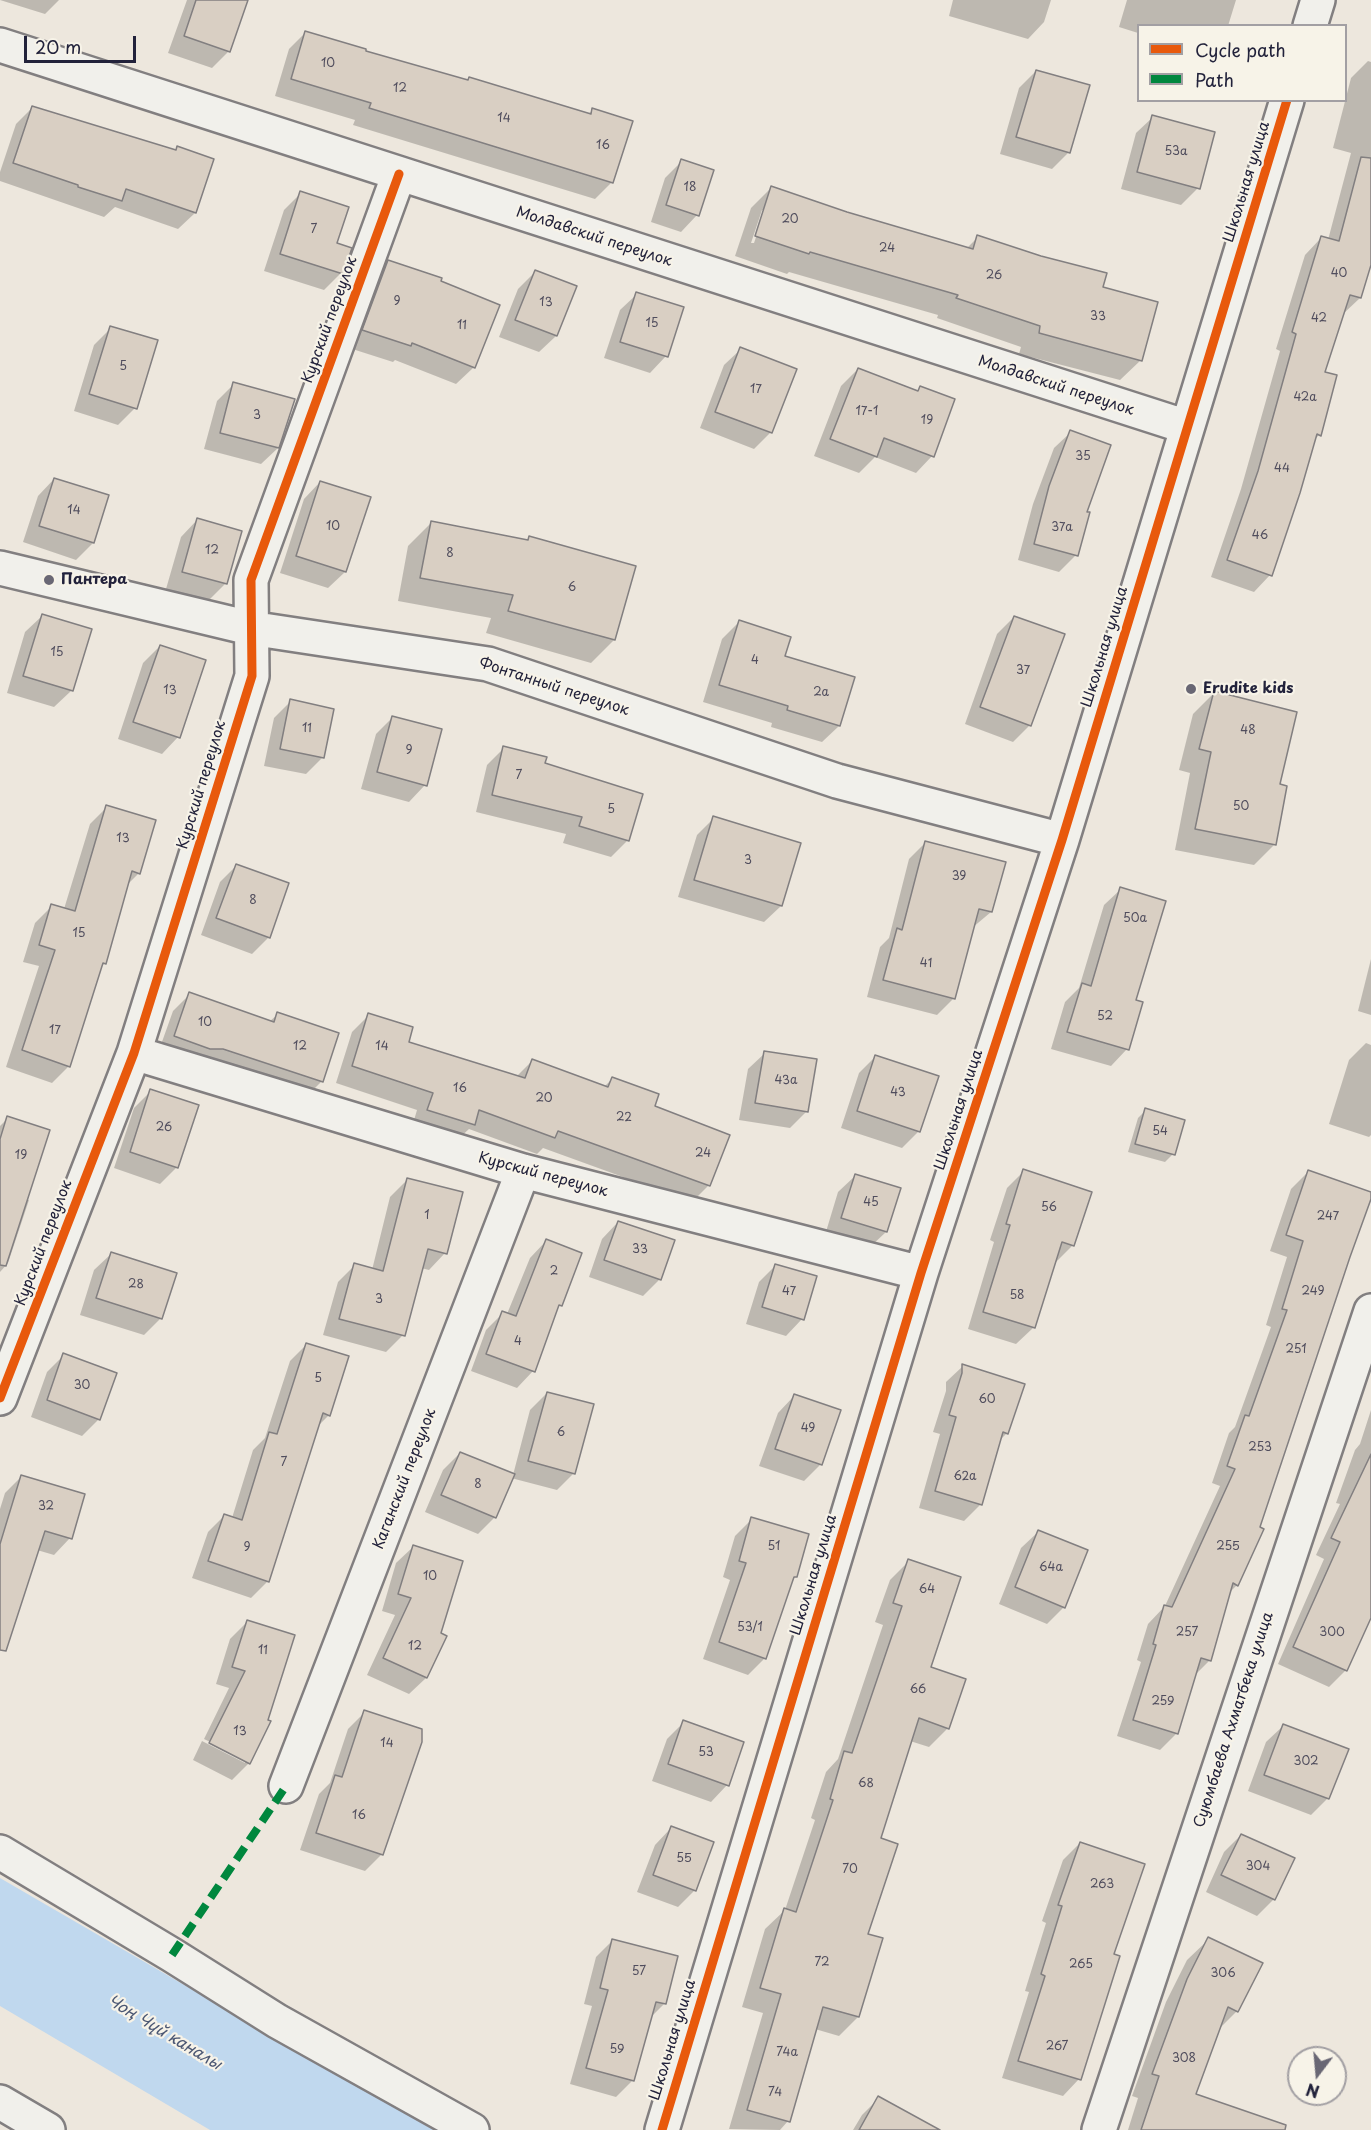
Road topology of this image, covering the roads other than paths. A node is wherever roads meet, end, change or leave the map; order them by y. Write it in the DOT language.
graph roads {
  1 [pos="1318,0"];
  2 [pos="1311,24"];
  3 [pos="0,45"];
  4 [pos="1286,102"];
  5 [pos="399,174"];
  6 [pos="1188,427"];
  7 [pos="0,568"];
  8 [pos="250,628"];
  9 [pos="1062,840"];
  10 [pos="134,1053"];
  11 [pos="523,1171"];
  12 [pos="921,1273"];
  13 [pos="1371,1311"];
  14 [pos="0,1398"];
  15 [pos="286,1786"];
  16 [pos="0,1852"];
  17 [pos="0,2102"];
  18 [pos="48,2130"];
  19 [pos="472,2130"];
  20 [pos="662,2130"];
  21 [pos="1099,2130"];
  1 -- 2 [label="street"];
  3 -- 5 [label="street, Молдавский переулок"];
  4 -- 6 [label="street, Школьная улица"];
  5 -- 6 [label="street, Молдавский переулок"];
  5 -- 8 [label="street, Курский переулок"];
  6 -- 9 [label="street, Школьная улица"];
  7 -- 8 [label="street, Фонтанный переулок"];
  8 -- 9 [label="street, Фонтанный переулок"];
  8 -- 10 [label="street, Курский переулок"];
  9 -- 12 [label="street, Школьная улица"];
  10 -- 11 [label="street, Курский переулок"];
  10 -- 14 [label="street, Курский переулок"];
  11 -- 12 [label="street, Курский переулок"];
  11 -- 15 [label="street, Каганский переулок"];
  12 -- 20 [label="street, Школьная улица"];
  13 -- 21 [label="street, Суюмбаева Ахматбека улица"];
  16 -- 19 [label="street"];
  17 -- 18 [label="street"];
}
